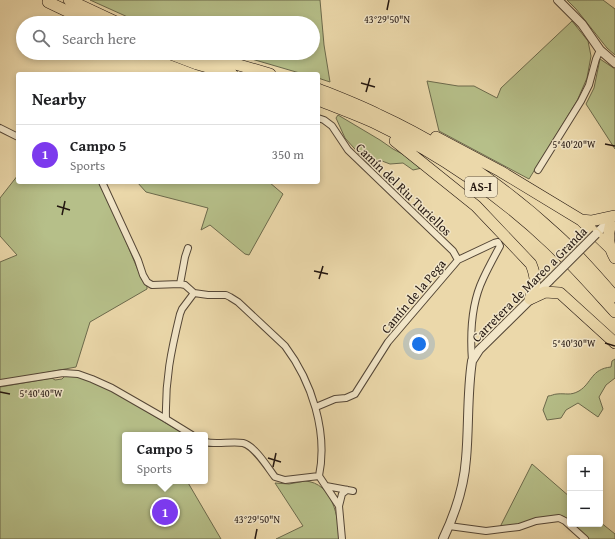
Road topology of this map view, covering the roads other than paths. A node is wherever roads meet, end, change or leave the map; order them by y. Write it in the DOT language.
graph roads {
  1 [pos="69,0"];
  2 [pos="558,0"];
  3 [pos="48,2"];
  4 [pos="77,16"];
  5 [pos="103,16"];
  6 [pos="600,50"];
  7 [pos="186,60"];
  8 [pos="222,60"];
  9 [pos="615,63"];
  10 [pos="225,72"];
  11 [pos="263,72"];
  12 [pos="320,90"];
  13 [pos="320,90"];
  14 [pos="320,102"];
  15 [pos="320,102"];
  16 [pos="320,119"];
  17 [pos="0,128"];
  18 [pos="16,136"];
  19 [pos="538,170"];
  20 [pos="103,184"];
  21 [pos="615,215"];
  22 [pos="581,220"];
  23 [pos="596,234"];
  24 [pos="609,247"];
  25 [pos="188,248"];
  26 [pos="615,258"];
  27 [pos="458,260"];
  28 [pos="531,264"];
  29 [pos="549,281"];
  30 [pos="180,284"];
  31 [pos="194,293"];
  32 [pos="560,293"];
  33 [pos="615,297"];
  34 [pos="530,299"];
  35 [pos="615,312"];
  36 [pos="615,343"];
  37 [pos="474,355"];
  38 [pos="0,383"];
  39 [pos="316,407"];
  40 [pos="166,419"];
  41 [pos="187,432"];
  42 [pos="208,443"];
  43 [pos="319,476"];
  44 [pos="326,486"];
  45 [pos="339,506"];
  46 [pos="449,526"];
  47 [pos="342,539"];
  48 [pos="443,539"];
  49 [pos="585,539"];
  1 -- 5 [label="highway"];
  2 -- 6 [label="street"];
  3 -- 4 [label="highway"];
  6 -- 9 [label="street"];
  6 -- 19 [label="street"];
  7 -- 10 [label="highway"];
  8 -- 11 [label="highway"];
  12 -- 22 [label="highway"];
  13 -- 33 [label="highway, AS-I"];
  14 -- 28 [label="highway"];
  15 -- 35 [label="highway, AS-I"];
  16 -- 27 [label="street, Camín del Riu Turiellos"];
  17 -- 18 [label="street"];
  20 -- 30 [label="street"];
  21 -- 22 [label="highway"];
  21 -- 23 [label="street, Carretera de Mareo a Granda"];
  21 -- 24 [label="highway"];
  22 -- 23 [label="highway"];
  23 -- 24 [label="highway"];
  23 -- 29 [label="street, Carretera de Mareo a Granda, bridge"];
  24 -- 26 [label="highway"];
  25 -- 30 [label="street"];
  27 -- 37 [label="street, Camín de la Pega"];
  27 -- 39 [label="street, Camín de la Pega"];
  28 -- 29 [label="highway"];
  28 -- 34 [label="highway"];
  29 -- 32 [label="highway"];
  29 -- 34 [label="street, Carretera de Mareo a Granda"];
  30 -- 31 [label="street"];
  31 -- 39 [label="street"];
  31 -- 40 [label="street"];
  32 -- 34 [label="highway"];
  32 -- 36 [label="highway"];
  34 -- 37 [label="street, Carretera de Mareo a Granda"];
  37 -- 46 [label="street, Carretera de Mareo a Granda"];
  38 -- 40 [label="street"];
  39 -- 43 [label="street"];
  40 -- 41 [label="street"];
  42 -- 43 [label="street"];
  43 -- 44 [label="street"];
  44 -- 45 [label="street"];
  44 -- 45 [label="street"];
  45 -- 47 [label="street"];
  46 -- 48 [label="street, Carretera de Mareo a Granda"];
  46 -- 49 [label="street"];
}
